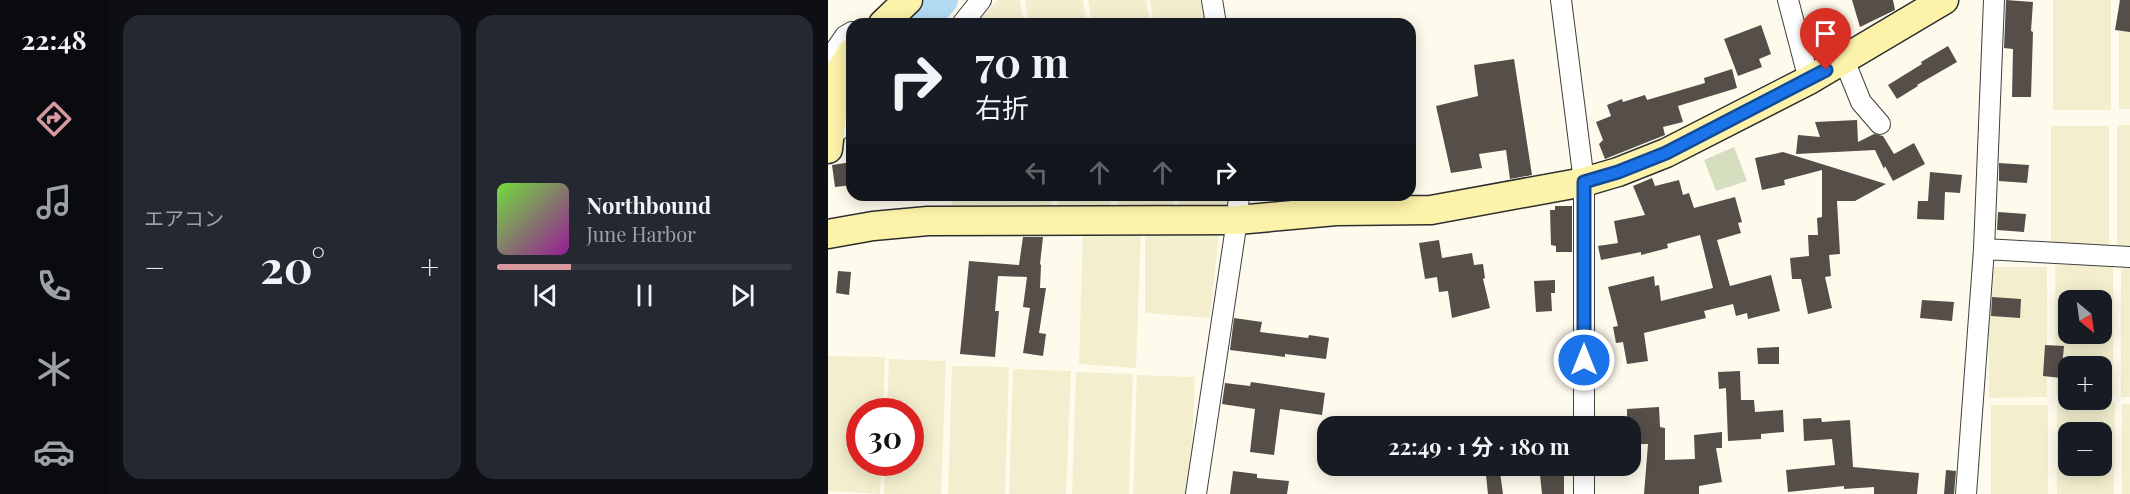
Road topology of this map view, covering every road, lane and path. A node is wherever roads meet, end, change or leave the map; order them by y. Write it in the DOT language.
graph roads {
  1 [pos="908,0"];
  2 [pos="981,0"];
  3 [pos="1212,0"];
  4 [pos="1561,0"];
  5 [pos="1788,0"];
  6 [pos="1944,0"];
  7 [pos="1994,0"];
  8 [pos="889,18"];
  9 [pos="967,18"];
  10 [pos="1215,18"];
  11 [pos="846,35"];
  12 [pos="846,57"];
  13 [pos="1844,60"];
  14 [pos="832,69"];
  15 [pos="1809,80"];
  16 [pos="1880,123"];
  17 [pos="835,133"];
  18 [pos="1584,182"];
  19 [pos="1238,208"];
  20 [pos="828,234"];
  21 [pos="1984,249"];
  22 [pos="2130,256"];
  23 [pos="1584,416"];
  24 [pos="1584,476"];
  25 [pos="1196,494"];
  26 [pos="1584,494"];
  27 [pos="1966,494"];
  1 -- 8 [label="street"];
  2 -- 9 [label="street"];
  3 -- 10 [label="street"];
  4 -- 18 [label="street"];
  5 -- 15 [label="street"];
  6 -- 13 [label="street"];
  7 -- 21 [label="street"];
  11 -- 14 [label="street"];
  12 -- 14 [label="street"];
  13 -- 15 [label="street"];
  13 -- 16 [label="street"];
  14 -- 17 [label="street"];
  15 -- 18 [label="street"];
  18 -- 19 [label="street"];
  18 -- 23 [label="street"];
  19 -- 20 [label="street"];
  19 -- 25 [label="street"];
  21 -- 22 [label="street"];
  21 -- 27 [label="street"];
  24 -- 26 [label="street"];
}
